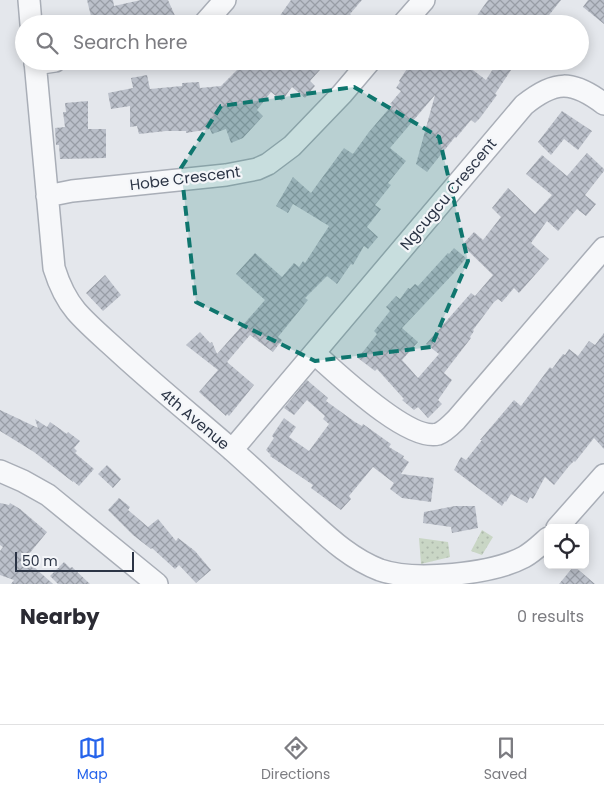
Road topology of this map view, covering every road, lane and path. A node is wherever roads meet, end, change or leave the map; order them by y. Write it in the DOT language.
graph roads {
  1 [pos="29,0"];
  2 [pos="225,0"];
  3 [pos="424,0"];
  4 [pos="30,15"];
  5 [pos="212,15"];
  6 [pos="411,15"];
  7 [pos="42,70"];
  8 [pos="362,70"];
  9 [pos="604,104"];
  10 [pos="47,196"];
  11 [pos="604,248"];
  12 [pos="314,353"];
  13 [pos="232,450"];
  14 [pos="0,471"];
  15 [pos="604,474"];
  16 [pos="560,524"];
  17 [pos="544,541"];
  18 [pos="157,584"];
  1 -- 4 [label="street"];
  2 -- 5 [label="street"];
  3 -- 6 [label="street"];
  7 -- 10 [label="street, 4th Avenue"];
  8 -- 10 [label="street, Hobe Crescent"];
  9 -- 12 [label="street, Ngcugcu Crescent"];
  10 -- 13 [label="street, 4th Avenue"];
  11 -- 12 [label="street"];
  12 -- 13 [label="street, Ngcugcu Crescent"];
  13 -- 17 [label="street, 4th Avenue"];
  14 -- 18 [label="street"];
  15 -- 16 [label="street"];
}
